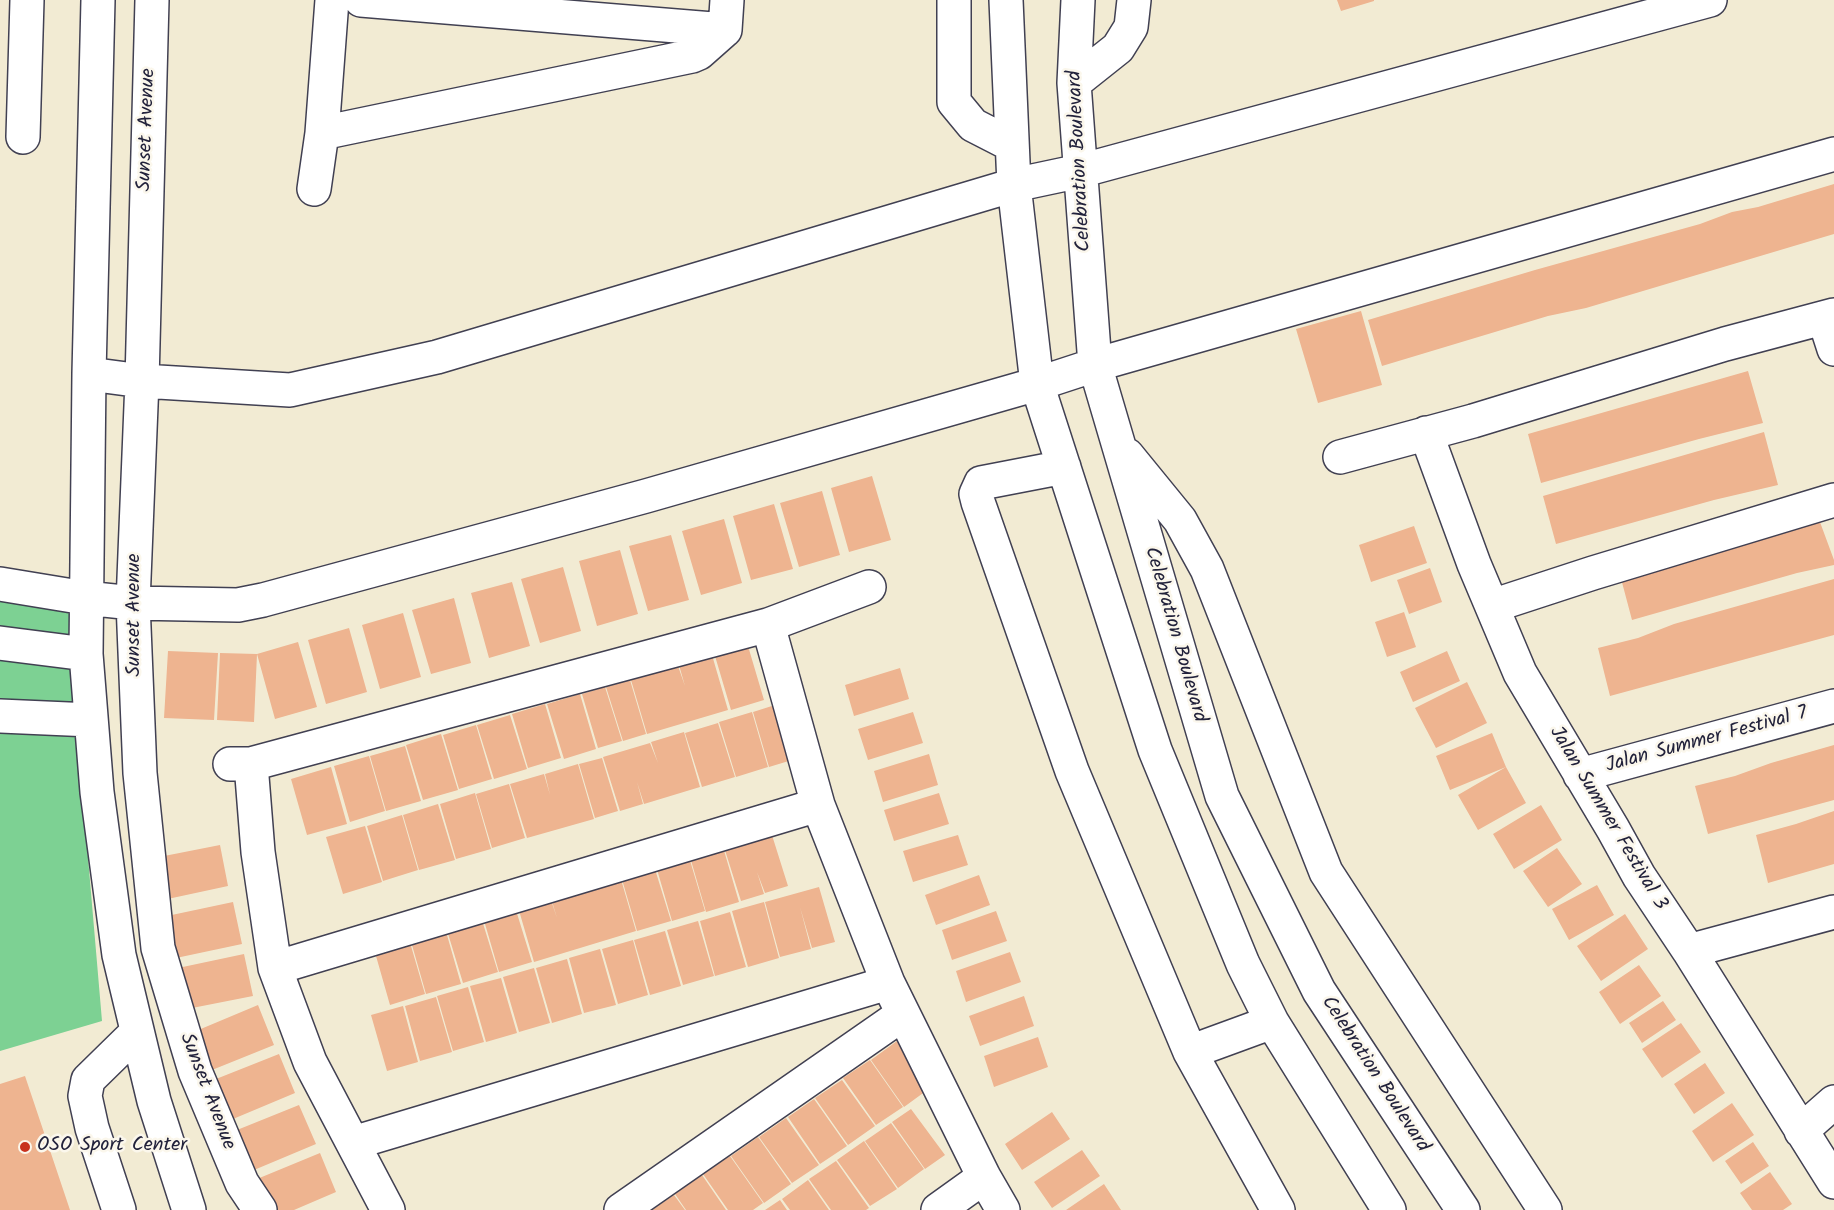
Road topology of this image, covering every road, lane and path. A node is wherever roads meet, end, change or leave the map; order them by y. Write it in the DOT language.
graph roads {
  1 [pos="27,0"];
  2 [pos="98,0"];
  3 [pos="152,0"];
  4 [pos="332,0"];
  5 [pos="361,0"];
  6 [pos="954,0"];
  7 [pos="1006,0"];
  8 [pos="1078,0"];
  9 [pos="1134,0"];
  10 [pos="1710,0"];
  11 [pos="726,15"];
  12 [pos="1074,83"];
  13 [pos="322,133"];
  14 [pos="23,137"];
  15 [pos="1012,146"];
  16 [pos="1834,154"];
  17 [pos="1080,171"];
  18 [pos="1014,184"];
  19 [pos="314,189"];
  20 [pos="1829,316"];
  21 [pos="1834,349"];
  22 [pos="1095,365"];
  23 [pos="89,374"];
  24 [pos="142,381"];
  25 [pos="1037,384"];
  26 [pos="1426,433"];
  27 [pos="1118,445"];
  28 [pos="1340,457"];
  29 [pos="1064,467"];
  30 [pos="1834,500"];
  31 [pos="0,584"];
  32 [pos="869,587"];
  33 [pos="85,598"];
  34 [pos="134,603"];
  35 [pos="1492,606"];
  36 [pos="768,625"];
  37 [pos="0,643"];
  38 [pos="86,654"];
  39 [pos="1834,706"];
  40 [pos="0,716"];
  41 [pos="91,720"];
  42 [pos="1580,775"];
  43 [pos="818,805"];
  44 [pos="1834,912"];
  45 [pos="1689,951"];
  46 [pos="275,968"];
  47 [pos="888,983"];
  48 [pos="903,1014"];
  49 [pos="1272,1022"];
  50 [pos="137,1032"];
  51 [pos="1190,1052"];
  52 [pos="1834,1102"];
  53 [pos="1801,1131"];
  54 [pos="352,1143"];
  55 [pos="984,1177"];
  56 [pos="1834,1182"];
  57 [pos="119,1210"];
  58 [pos="189,1210"];
  59 [pos="260,1210"];
  60 [pos="388,1210"];
  61 [pos="621,1210"];
  62 [pos="938,1210"];
  63 [pos="1003,1210"];
  64 [pos="1278,1210"];
  65 [pos="1389,1210"];
  66 [pos="1463,1210"];
  67 [pos="1545,1210"];
  1 -- 14 [label="street"];
  2 -- 23 [label="street"];
  3 -- 24 [label="street, Sunset Avenue"];
  4 -- 13 [label="street"];
  5 -- 11 [label="street"];
  6 -- 15 [label="street"];
  7 -- 15 [label="street"];
  8 -- 12 [label="street, Celebration Boulevard"];
  9 -- 12 [label="street"];
  10 -- 17 [label="street"];
  11 -- 13 [label="street"];
  12 -- 17 [label="street, Celebration Boulevard"];
  13 -- 19 [label="street"];
  15 -- 18 [label="street"];
  16 -- 22 [label="street"];
  17 -- 18 [label="street"];
  17 -- 22 [label="street, Celebration Boulevard"];
  18 -- 24 [label="street"];
  18 -- 25 [label="street"];
  20 -- 21 [label="street"];
  20 -- 26 [label="street"];
  22 -- 25 [label="street"];
  22 -- 27 [label="street, Celebration Boulevard"];
  23 -- 24 [label="street"];
  23 -- 33 [label="street"];
  24 -- 34 [label="street, Sunset Avenue"];
  25 -- 29 [label="street"];
  25 -- 34 [label="street"];
  26 -- 28 [label="street"];
  26 -- 35 [label="street, Jalan Summer Festival 3"];
  27 -- 66 [label="street, Celebration Boulevard"];
  27 -- 67 [label="street"];
  29 -- 49 [label="street"];
  29 -- 51 [label="street"];
  30 -- 35 [label="street"];
  31 -- 33 [label="street"];
  32 -- 36 [label="street"];
  33 -- 34 [label="street"];
  33 -- 38 [label="street"];
  34 -- 59 [label="street, Sunset Avenue"];
  35 -- 42 [label="street, Jalan Summer Festival 3"];
  36 -- 43 [label="street"];
  36 -- 46 [label="street"];
  37 -- 38 [label="street"];
  38 -- 41 [label="street"];
  39 -- 42 [label="street, Jalan Summer Festival 7"];
  40 -- 41 [label="street"];
  41 -- 50 [label="street"];
  42 -- 45 [label="street, Jalan Summer Festival 3"];
  43 -- 46 [label="street"];
  43 -- 47 [label="street"];
  44 -- 45 [label="street"];
  45 -- 53 [label="street, Jalan Summer Festival 3"];
  46 -- 54 [label="street"];
  47 -- 48 [label="street"];
  47 -- 54 [label="street"];
  48 -- 55 [label="street"];
  48 -- 61 [label="street"];
  49 -- 51 [label="street"];
  49 -- 65 [label="street"];
  50 -- 57 [label="street"];
  50 -- 58 [label="street"];
  51 -- 64 [label="street"];
  52 -- 53 [label="street"];
  53 -- 56 [label="street, Jalan Summer Festival 3"];
  54 -- 60 [label="street"];
  55 -- 62 [label="street"];
  55 -- 63 [label="street"];
}
